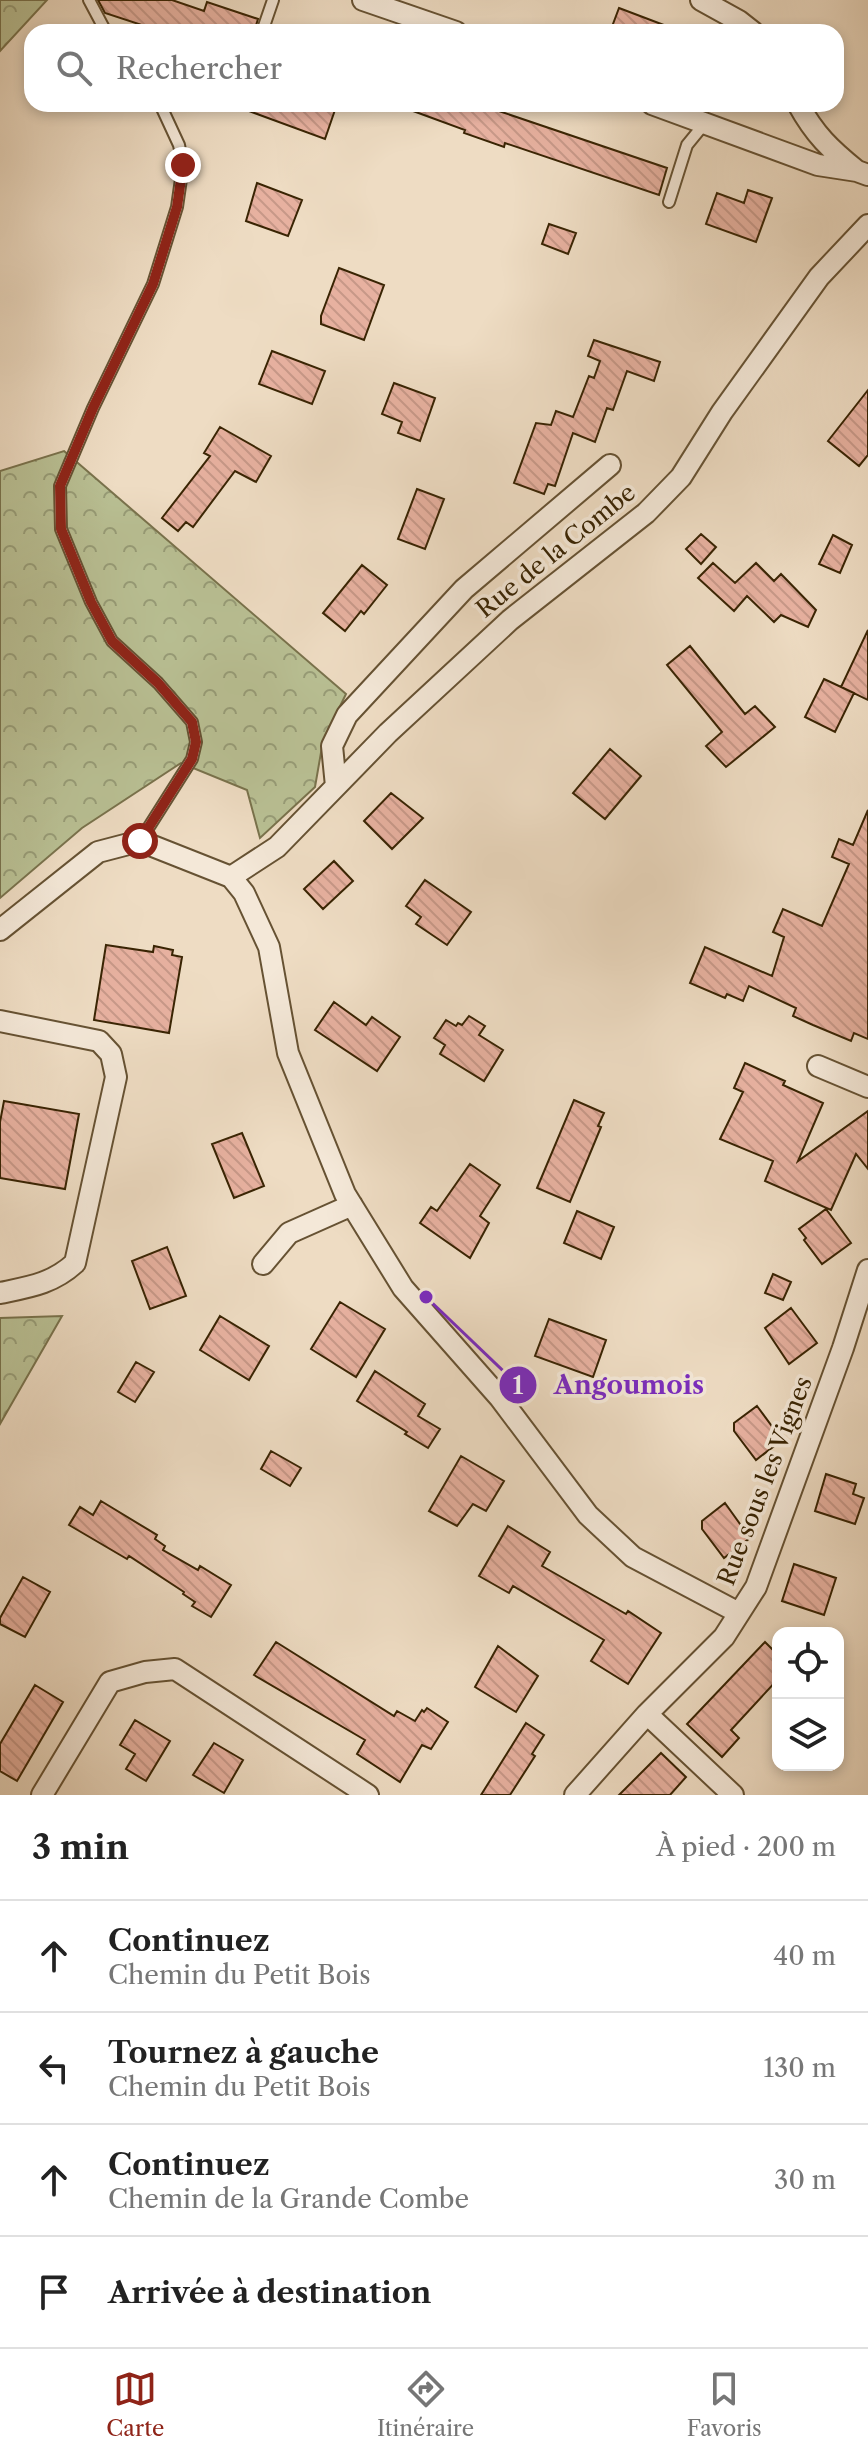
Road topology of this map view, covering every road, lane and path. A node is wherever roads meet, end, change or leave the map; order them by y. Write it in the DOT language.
graph roads {
  1 [pos="89,0"];
  2 [pos="273,0"];
  3 [pos="363,0"];
  4 [pos="701,0"];
  5 [pos="102,24"];
  6 [pos="265,24"];
  7 [pos="433,24"];
  8 [pos="743,24"];
  9 [pos="164,112"];
  10 [pos="674,112"];
  11 [pos="802,112"];
  12 [pos="705,123"];
  13 [pos="863,173"];
  14 [pos="669,202"];
  15 [pos="868,225"];
  16 [pos="610,465"];
  17 [pos="336,786"];
  18 [pos="140,841"];
  19 [pos="231,877"];
  20 [pos="0,930"];
  21 [pos="0,1021"];
  22 [pos="818,1066"];
  23 [pos="868,1087"];
  24 [pos="352,1205"];
  25 [pos="263,1264"];
  26 [pos="868,1270"];
  27 [pos="0,1293"];
  28 [pos="739,1613"];
  29 [pos="647,1714"];
  30 [pos="42,1795"];
  31 [pos="368,1795"];
  32 [pos="575,1795"];
  33 [pos="733,1795"];
  1 -- 5 [label="lane"];
  2 -- 6 [label="lane"];
  3 -- 7 [label="street"];
  4 -- 8 [label="street"];
  9 -- 18 [label="lane"];
  10 -- 12 [label="street"];
  11 -- 13 [label="street"];
  12 -- 13 [label="street"];
  12 -- 14 [label="lane"];
  15 -- 17 [label="street, Rue de la Combe"];
  16 -- 17 [label="street"];
  17 -- 19 [label="street, Rue de la Combe"];
  18 -- 19 [label="street"];
  18 -- 20 [label="street"];
  19 -- 24 [label="street"];
  21 -- 27 [label="street"];
  22 -- 23 [label="street"];
  24 -- 25 [label="street"];
  24 -- 28 [label="street"];
  26 -- 28 [label="street, Rue sous les Vignes"];
  28 -- 29 [label="street, Rue sous les Vignes"];
  29 -- 32 [label="street, Rue sous les Vignes"];
  29 -- 33 [label="street"];
  30 -- 31 [label="street"];
}
